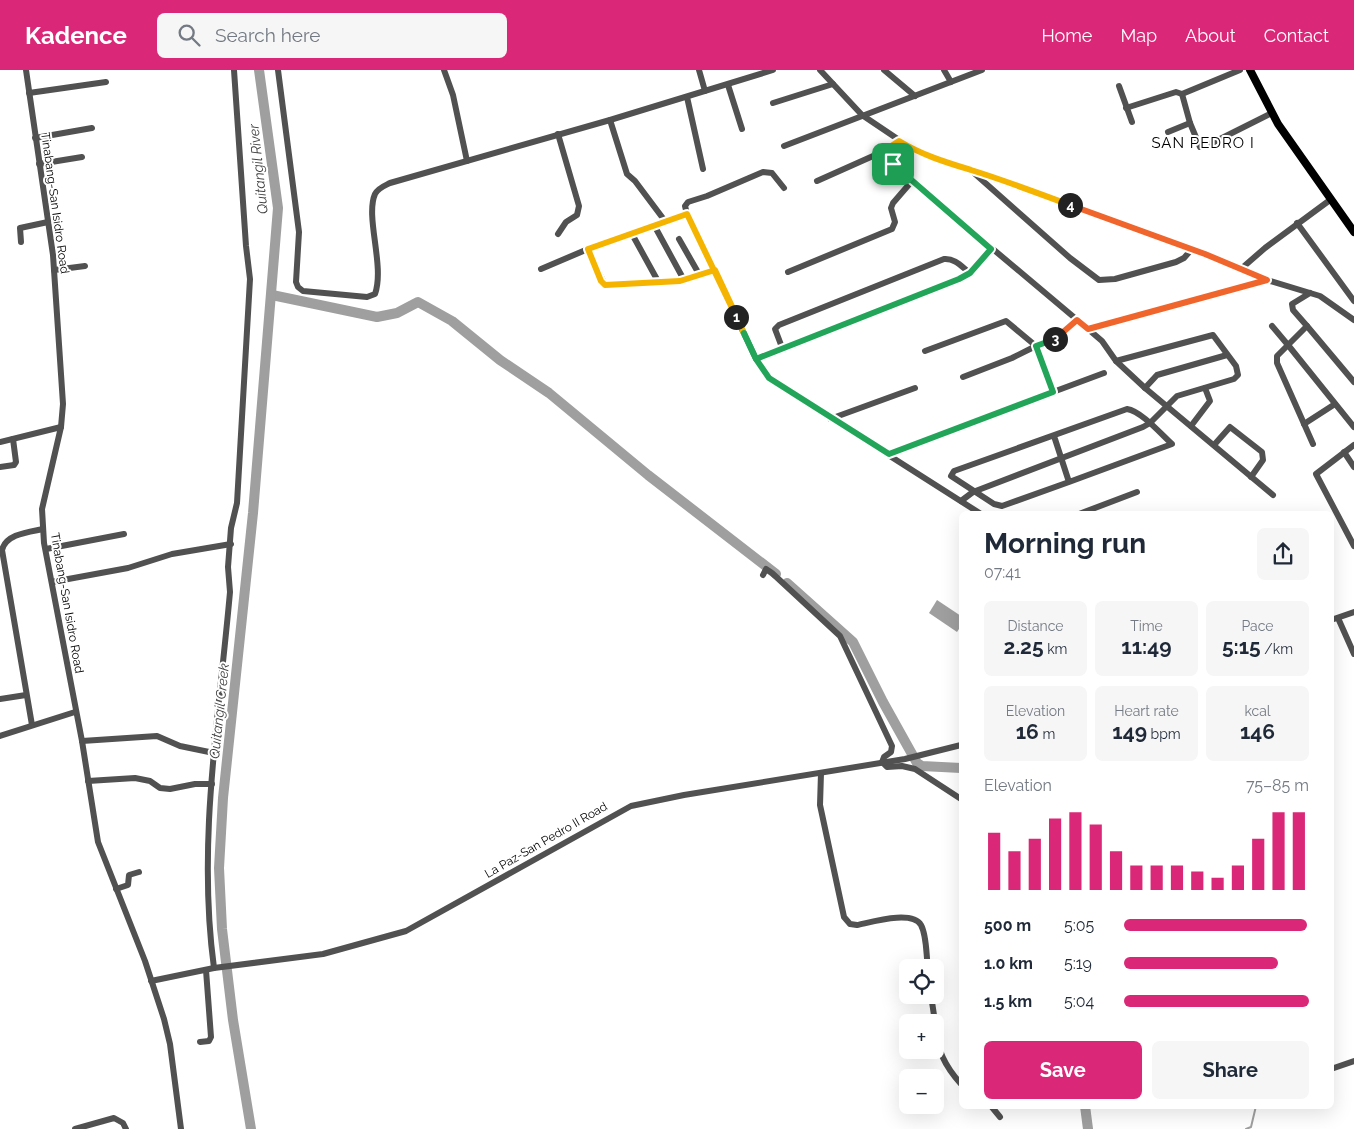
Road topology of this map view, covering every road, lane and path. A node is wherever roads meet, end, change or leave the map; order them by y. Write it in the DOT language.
graph roads {
  1 [pos="26,70"];
  2 [pos="234,70"];
  3 [pos="278,70"];
  4 [pos="444,70"];
  5 [pos="699,70"];
  6 [pos="773,70"];
  7 [pos="820,70"];
  8 [pos="884,70"];
  9 [pos="944,70"];
  10 [pos="982,70"];
  11 [pos="1240,70"];
  12 [pos="1250,70"];
  13 [pos="106,82"];
  14 [pos="951,82"];
  15 [pos="833,84"];
  16 [pos="728,85"];
  17 [pos="1119,86"];
  18 [pos="706,91"];
  19 [pos="29,93"];
  20 [pos="1182,94"];
  21 [pos="687,96"];
  22 [pos="915,96"];
  23 [pos="773,103"];
  24 [pos="1126,108"];
  25 [pos="1272,113"];
  26 [pos="862,115"];
  27 [pos="610,120"];
  28 [pos="1132,122"];
  29 [pos="1190,123"];
  30 [pos="92,128"];
  31 [pos="742,129"];
  32 [pos="1168,132"];
  33 [pos="558,134"];
  34 [pos="36,138"];
  35 [pos="899,141"];
  36 [pos="784,146"];
  37 [pos="882,152"];
  38 [pos="82,156"];
  39 [pos="467,161"];
  40 [pos="39,164"];
  41 [pos="703,168"];
  42 [pos="971,170"];
  43 [pos="817,181"];
  44 [pos="912,181"];
  45 [pos="784,188"];
  46 [pos="1330,200"];
  47 [pos="687,214"];
  48 [pos="665,221"];
  49 [pos="48,222"];
  50 [pos="1297,223"];
  51 [pos="654,225"];
  52 [pos="1354,232"];
  53 [pos="558,234"];
  54 [pos="632,234"];
  55 [pos="679,239"];
  56 [pos="22,242"];
  57 [pos="588,249"];
  58 [pos="991,249"];
  59 [pos="1191,250"];
  60 [pos="85,266"];
  61 [pos="1242,268"];
  62 [pos="541,269"];
  63 [pos="54,270"];
  64 [pos="715,270"];
  65 [pos="788,272"];
  66 [pos="970,273"];
  67 [pos="699,274"];
  68 [pos="684,280"];
  69 [pos="1267,280"];
  70 [pos="659,283"];
  71 [pos="1310,293"];
  72 [pos="1354,301"];
  73 [pos="1077,320"];
  74 [pos="1354,320"];
  75 [pos="1272,326"];
  76 [pos="1307,326"];
  77 [pos="1088,329"];
  78 [pos="1288,345"];
  79 [pos="1036,346"];
  80 [pos="783,350"];
  81 [pos="925,351"];
  82 [pos="1227,355"];
  83 [pos="756,359"];
  84 [pos="1116,361"];
  85 [pos="1104,373"];
  86 [pos="963,376"];
  87 [pos="1354,382"];
  88 [pos="914,388"];
  89 [pos="1145,388"];
  90 [pos="1204,388"];
  91 [pos="1053,392"];
  92 [pos="1335,404"];
  93 [pos="1167,406"];
  94 [pos="830,418"];
  95 [pos="1150,423"];
  96 [pos="1304,424"];
  97 [pos="1191,426"];
  98 [pos="61,427"];
  99 [pos="1354,427"];
  100 [pos="1054,436"];
  101 [pos="13,439"];
  102 [pos="0,442"];
  103 [pos="1313,444"];
  104 [pos="1214,445"];
  105 [pos="1354,445"];
  106 [pos="1344,452"];
  107 [pos="889,454"];
  108 [pos="1062,459"];
  109 [pos="0,467"];
  110 [pos="1354,467"];
  111 [pos="1251,477"];
  112 [pos="1069,482"];
  113 [pos="974,492"];
  114 [pos="1137,492"];
  115 [pos="1273,495"];
  116 [pos="961,501"];
  117 [pos="976,511"];
  118 [pos="1087,511"];
  119 [pos="43,529"];
  120 [pos="124,534"];
  121 [pos="231,544"];
  122 [pos="1354,546"];
  123 [pos="46,549"];
  124 [pos="2,566"];
  125 [pos="763,575"];
  126 [pos="52,582"];
  127 [pos="1354,612"];
  128 [pos="1335,619"];
  129 [pos="1354,654"];
  130 [pos="26,695"];
  131 [pos="0,699"];
  132 [pos="75,712"];
  133 [pos="32,725"];
  134 [pos="0,736"];
  135 [pos="82,741"];
  136 [pos="959,746"];
  137 [pos="214,753"];
  138 [pos="882,762"];
  139 [pos="820,773"];
  140 [pos="88,781"];
  141 [pos="212,784"];
  142 [pos="959,797"];
  143 [pos="139,872"];
  144 [pos="116,889"];
  145 [pos="927,959"];
  146 [pos="217,968"];
  147 [pos="206,970"];
  148 [pos="151,981"];
  149 [pos="200,1042"];
  150 [pos="943,1059"];
  151 [pos="1354,1061"];
  152 [pos="1334,1069"];
  153 [pos="959,1082"];
  154 [pos="993,1109"];
  155 [pos="1000,1117"];
  156 [pos="75,1129"];
  157 [pos="126,1129"];
  158 [pos="181,1129"];
  1 -- 19 [label="street, Tinabang-San Isidro Road"];
  2 -- 121 [label="street"];
  3 -- 39 [label="street"];
  4 -- 39 [label="street"];
  5 -- 18 [label="street"];
  6 -- 16 [label="street"];
  7 -- 15 [label="street"];
  8 -- 22 [label="street"];
  9 -- 14 [label="street"];
  10 -- 14 [label="street"];
  11 -- 20 [label="street"];
  12 -- 25 [label="main road"];
  13 -- 19 [label="street"];
  14 -- 22 [label="street"];
  15 -- 23 [label="street"];
  15 -- 26 [label="street"];
  16 -- 18 [label="street"];
  16 -- 31 [label="street"];
  17 -- 24 [label="street"];
  18 -- 21 [label="street"];
  19 -- 34 [label="street, Tinabang-San Isidro Road"];
  20 -- 24 [label="street"];
  20 -- 29 [label="street"];
  21 -- 27 [label="street"];
  21 -- 41 [label="street"];
  22 -- 26 [label="street"];
  24 -- 28 [label="street"];
  25 -- 29 [label="street"];
  25 -- 46 [label="main road"];
  26 -- 35 [label="street"];
  26 -- 36 [label="street"];
  27 -- 33 [label="street"];
  27 -- 48 [label="street"];
  29 -- 32 [label="street"];
  30 -- 34 [label="street"];
  33 -- 39 [label="street"];
  33 -- 53 [label="street"];
  34 -- 40 [label="street, Tinabang-San Isidro Road"];
  35 -- 37 [label="street"];
  35 -- 42 [label="street"];
  37 -- 43 [label="street"];
  37 -- 44 [label="street"];
  38 -- 40 [label="street"];
  40 -- 49 [label="street, Tinabang-San Isidro Road"];
  42 -- 59 [label="street"];
  42 -- 59 [label="street"];
  44 -- 58 [label="street"];
  44 -- 65 [label="street"];
  45 -- 47 [label="street"];
  46 -- 50 [label="street"];
  46 -- 52 [label="main road"];
  47 -- 48 [label="street"];
  47 -- 64 [label="street"];
  48 -- 51 [label="street"];
  49 -- 56 [label="street"];
  49 -- 63 [label="street, Tinabang-San Isidro Road"];
  50 -- 61 [label="street"];
  50 -- 72 [label="street"];
  51 -- 54 [label="street"];
  51 -- 68 [label="street"];
  54 -- 57 [label="street"];
  54 -- 70 [label="street"];
  55 -- 67 [label="street"];
  57 -- 62 [label="street"];
  57 -- 70 [label="street"];
  58 -- 66 [label="street"];
  58 -- 73 [label="street"];
  59 -- 61 [label="street"];
  60 -- 63 [label="street"];
  61 -- 69 [label="street"];
  63 -- 98 [label="street, Tinabang-San Isidro Road"];
  64 -- 67 [label="street"];
  64 -- 83 [label="street"];
  66 -- 80 [label="street"];
  66 -- 80 [label="street"];
  67 -- 68 [label="street"];
  68 -- 70 [label="street"];
  69 -- 71 [label="street"];
  69 -- 77 [label="street"];
  71 -- 74 [label="street"];
  71 -- 76 [label="street"];
  73 -- 77 [label="street"];
  73 -- 79 [label="street"];
  75 -- 78 [label="street"];
  76 -- 78 [label="street"];
  76 -- 87 [label="street"];
  77 -- 84 [label="street"];
  78 -- 92 [label="street"];
  78 -- 96 [label="street"];
  79 -- 81 [label="street"];
  79 -- 86 [label="street"];
  79 -- 91 [label="street"];
  80 -- 83 [label="street"];
  82 -- 84 [label="street"];
  82 -- 89 [label="street"];
  82 -- 90 [label="street"];
  83 -- 94 [label="street"];
  84 -- 89 [label="street"];
  85 -- 91 [label="street"];
  88 -- 94 [label="street"];
  89 -- 93 [label="street"];
  90 -- 93 [label="street"];
  90 -- 97 [label="street"];
  91 -- 107 [label="street"];
  92 -- 96 [label="street"];
  92 -- 99 [label="street"];
  93 -- 95 [label="street"];
  93 -- 97 [label="street"];
  94 -- 107 [label="street"];
  95 -- 100 [label="street"];
  95 -- 108 [label="street"];
  95 -- 112 [label="street"];
  96 -- 103 [label="street"];
  97 -- 104 [label="street"];
  98 -- 101 [label="street"];
  98 -- 119 [label="street, Tinabang-San Isidro Road"];
  100 -- 108 [label="street"];
  100 -- 113 [label="street"];
  101 -- 102 [label="street"];
  101 -- 109 [label="street"];
  104 -- 111 [label="street"];
  104 -- 111 [label="street"];
  105 -- 106 [label="street"];
  106 -- 110 [label="street"];
  106 -- 122 [label="street"];
  107 -- 116 [label="street"];
  108 -- 112 [label="street"];
  108 -- 113 [label="street"];
  111 -- 115 [label="street"];
  112 -- 113 [label="street"];
  113 -- 116 [label="street"];
  114 -- 118 [label="street"];
  116 -- 117 [label="street"];
  119 -- 123 [label="street, Tinabang-San Isidro Road"];
  119 -- 124 [label="street"];
  120 -- 123 [label="street"];
  121 -- 126 [label="street"];
  121 -- 137 [label="street"];
  123 -- 126 [label="street, Tinabang-San Isidro Road"];
  124 -- 130 [label="street"];
  125 -- 138 [label="street"];
  126 -- 132 [label="street, Tinabang-San Isidro Road"];
  127 -- 128 [label="street"];
  128 -- 129 [label="street"];
  130 -- 131 [label="street"];
  130 -- 133 [label="street"];
  132 -- 133 [label="street"];
  132 -- 135 [label="street, Tinabang-San Isidro Road"];
  133 -- 134 [label="street"];
  135 -- 137 [label="street"];
  135 -- 140 [label="street, Tinabang-San Isidro Road"];
  136 -- 138 [label="street, La Paz-San Pedro II Road"];
  137 -- 141 [label="street"];
  138 -- 139 [label="street, La Paz-San Pedro II Road"];
  138 -- 142 [label="street"];
  139 -- 145 [label="street"];
  139 -- 146 [label="street, La Paz-San Pedro II Road"];
  140 -- 141 [label="street"];
  140 -- 144 [label="street, Tinabang-San Isidro Road"];
  141 -- 146 [label="street"];
  143 -- 144 [label="street"];
  144 -- 148 [label="street, Tinabang-San Isidro Road"];
  146 -- 147 [label="street, La Paz-San Pedro II Road"];
  147 -- 148 [label="street, La Paz-San Pedro II Road"];
  147 -- 149 [label="street"];
  148 -- 158 [label="street, Tinabang-San Isidro Road"];
  150 -- 153 [label="street"];
  151 -- 152 [label="street"];
  154 -- 155 [label="street"];
  156 -- 157 [label="street"];
}
